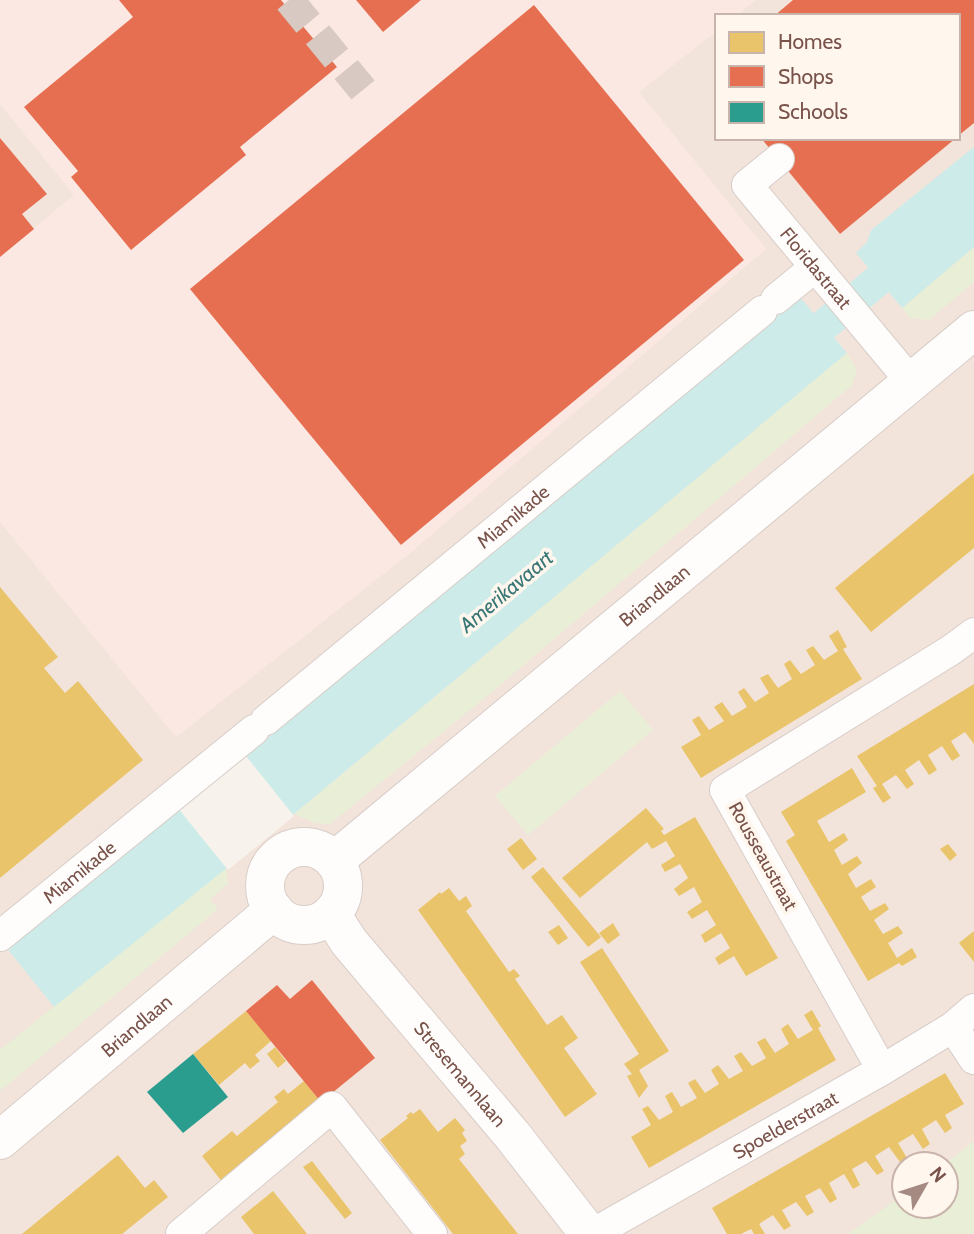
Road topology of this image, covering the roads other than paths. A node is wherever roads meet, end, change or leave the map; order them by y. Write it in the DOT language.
graph roads {
  1 [pos="779,159"];
  2 [pos="818,270"];
  3 [pos="974,330"];
  4 [pos="912,383"];
  5 [pos="974,633"];
  6 [pos="334,861"];
  7 [pos="274,910"];
  8 [pos="331,914"];
  9 [pos="0,936"];
  10 [pos="963,1018"];
  11 [pos="974,1059"];
  12 [pos="882,1070"];
  13 [pos="0,1140"];
  14 [pos="181,1234"];
  15 [pos="432,1234"];
  16 [pos="591,1234"];
  1 -- 2 [label="street, Floridastraat"];
  2 -- 4 [label="street, Floridastraat"];
  2 -- 9 [label="street, Miamikade"];
  3 -- 4 [label="street, Briandlaan"];
  4 -- 6 [label="street, Briandlaan"];
  5 -- 12 [label="street, Rousseaustraat"];
  6 -- 7 [label="street"];
  6 -- 8 [label="street"];
  7 -- 8 [label="street"];
  7 -- 13 [label="street, Briandlaan"];
  8 -- 16 [label="street, Stresemannlaan"];
  10 -- 11 [label="street"];
  10 -- 12 [label="street, Spoelderstraat"];
  12 -- 16 [label="street, Spoelderstraat"];
  14 -- 15 [label="street"];
}
